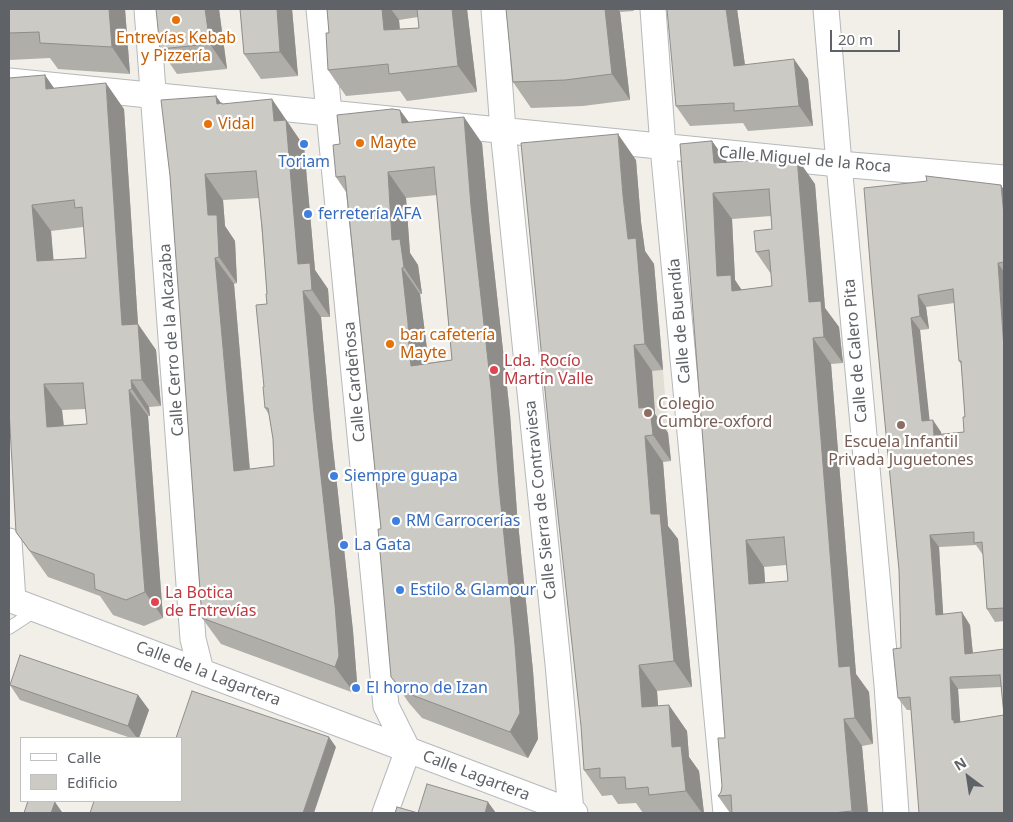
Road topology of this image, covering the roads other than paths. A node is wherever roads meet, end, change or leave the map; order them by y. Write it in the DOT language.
graph roads {
  1 [pos="147,9"];
  2 [pos="319,9"];
  3 [pos="494,9"];
  4 [pos="652,9"];
  5 [pos="826,9"];
  6 [pos="9,81"];
  7 [pos="154,96"];
  8 [pos="330,113"];
  9 [pos="503,130"];
  10 [pos="664,146"];
  11 [pos="839,164"];
  12 [pos="1004,178"];
  13 [pos="9,541"];
  14 [pos="11,599"];
  15 [pos="38,609"];
  16 [pos="9,628"];
  17 [pos="201,671"];
  18 [pos="408,750"];
  19 [pos="385,813"];
  20 [pos="573,813"];
  21 [pos="726,813"];
  22 [pos="896,813"];
  1 -- 7 [label="street, Calle Cerro de la Alcazaba"];
  2 -- 8 [label="street, Calle Cardeñosa"];
  3 -- 9 [label="street, Calle Sierra de Contraviesa"];
  4 -- 10 [label="street, Calle de Buendía"];
  5 -- 11 [label="street, Calle de Calero Pita"];
  6 -- 7 [label="street, Calle Miguel de la Roca"];
  7 -- 8 [label="street, Calle Miguel de la Roca"];
  7 -- 17 [label="street, Calle Cerro de la Alcazaba"];
  8 -- 9 [label="street, Calle Miguel de la Roca"];
  8 -- 18 [label="street, Calle Cardeñosa"];
  9 -- 10 [label="street, Calle Miguel de la Roca"];
  9 -- 20 [label="street, Calle Sierra de Contraviesa"];
  10 -- 11 [label="street, Calle Miguel de la Roca"];
  10 -- 21 [label="street, Calle de Buendía"];
  11 -- 12 [label="street, Calle Miguel de la Roca"];
  11 -- 22 [label="street, Calle de Calero Pita"];
  13 -- 14 [label="street"];
  14 -- 15 [label="street, Calle de la Lagartera"];
  15 -- 16 [label="lane"];
  15 -- 17 [label="street, Calle de la Lagartera"];
  17 -- 18 [label="street, Calle de la Lagartera"];
  18 -- 19 [label="street"];
  18 -- 20 [label="street, Calle Lagartera"];
}
